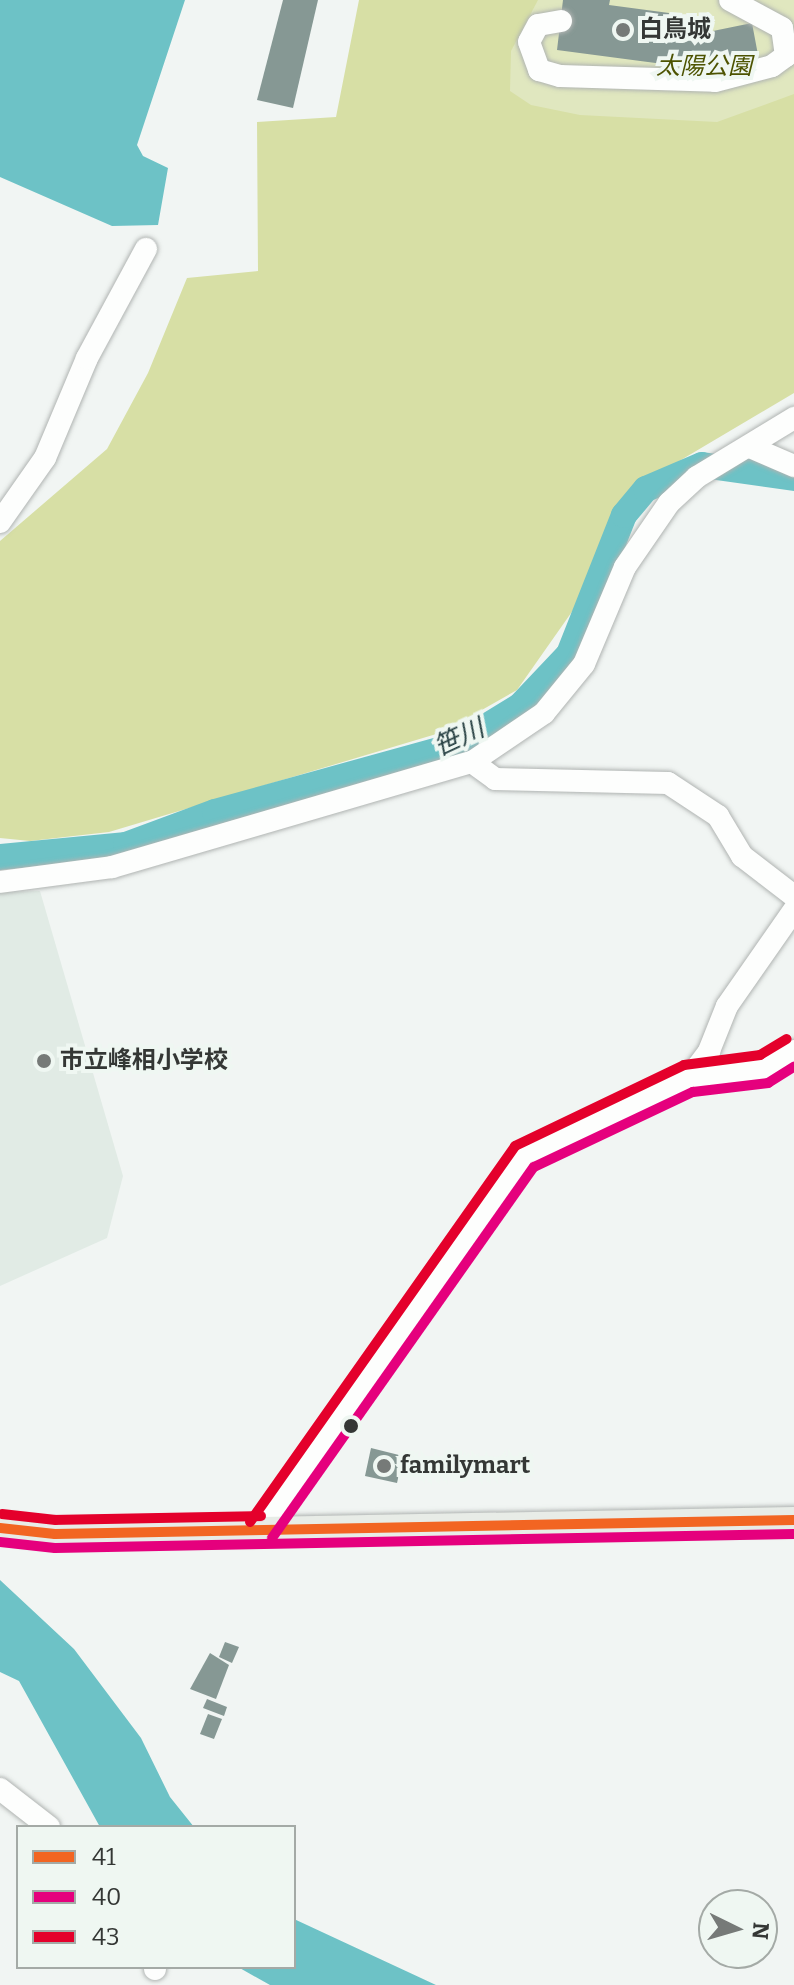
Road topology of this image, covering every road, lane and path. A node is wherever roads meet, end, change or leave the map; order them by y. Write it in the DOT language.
graph roads {
  1 [pos="730,0"];
  2 [pos="561,21"];
  3 [pos="146,249"];
  4 [pos="794,418"];
  5 [pos="750,447"];
  6 [pos="794,466"];
  7 [pos="0,522"];
  8 [pos="472,762"];
  9 [pos="0,882"];
  10 [pos="794,896"];
  11 [pos="794,910"];
  12 [pos="794,1051"];
  13 [pos="689,1078"];
  14 [pos="794,1520"];
  15 [pos="0,1528"];
  16 [pos="261,1530"];
  17 [pos="0,1789"];
  18 [pos="46,1825"];
  1 -- 2 [label="street"];
  3 -- 7 [label="street"];
  4 -- 5 [label="street"];
  5 -- 6 [label="street"];
  5 -- 8 [label="street"];
  8 -- 9 [label="street"];
  8 -- 10 [label="street"];
  11 -- 13 [label="street"];
  12 -- 13 [label="street"];
  13 -- 16 [label="street"];
  14 -- 16 [label="main road"];
  15 -- 16 [label="main road"];
  17 -- 18 [label="street"];
}
